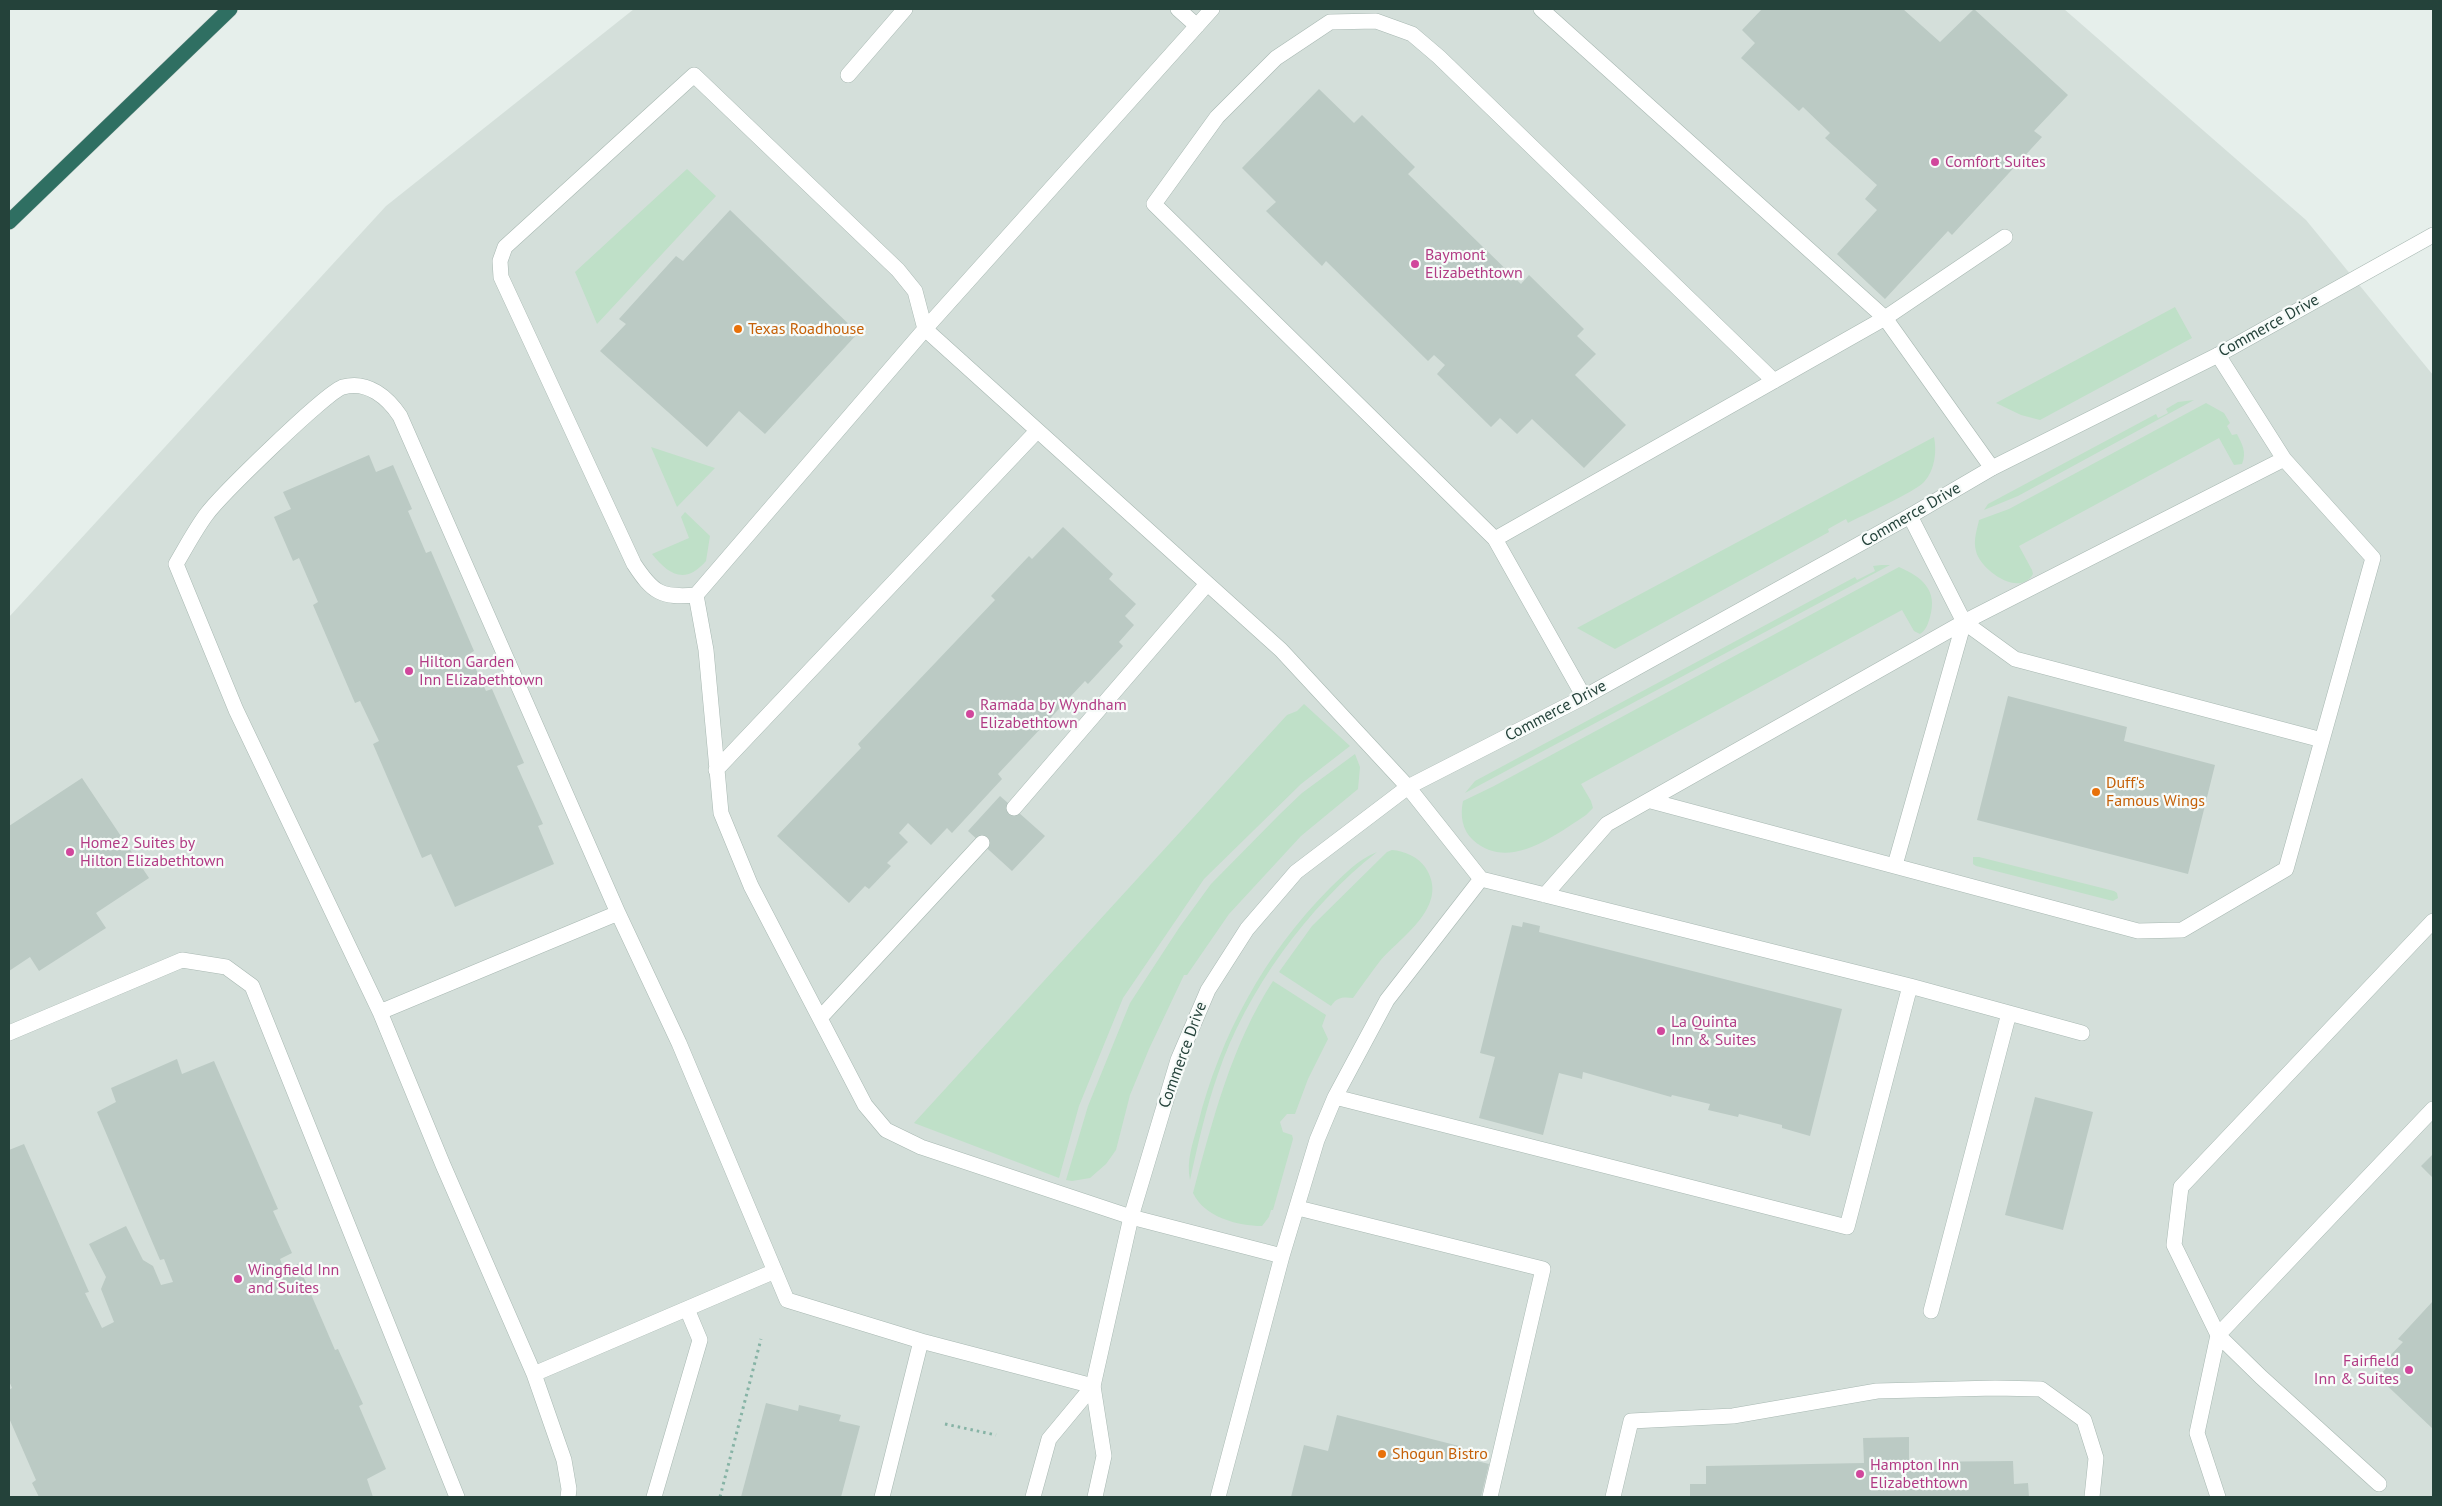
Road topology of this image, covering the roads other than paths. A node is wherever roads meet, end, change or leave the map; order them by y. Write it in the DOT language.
graph roads {
  1 [pos="230,9"];
  2 [pos="905,9"];
  3 [pos="1178,9"];
  4 [pos="1212,9"];
  5 [pos="1541,9"];
  6 [pos="1331,15"];
  7 [pos="1197,26"];
  8 [pos="848,75"];
  9 [pos="9,222"];
  10 [pos="2433,235"];
  11 [pos="2005,237"];
  12 [pos="1884,318"];
  13 [pos="924,329"];
  14 [pos="2218,355"];
  15 [pos="1774,381"];
  16 [pos="1037,431"];
  17 [pos="2284,459"];
  18 [pos="1992,468"];
  19 [pos="1910,516"];
  20 [pos="1495,539"];
  21 [pos="1207,584"];
  22 [pos="696,595"];
  23 [pos="1964,622"];
  24 [pos="1584,697"];
  25 [pos="2322,740"];
  26 [pos="716,770"];
  27 [pos="1408,787"];
  28 [pos="1651,801"];
  29 [pos="1014,808"];
  30 [pos="982,843"];
  31 [pos="1895,865"];
  32 [pos="1481,879"];
  33 [pos="1545,895"];
  34 [pos="618,913"];
  35 [pos="2433,921"];
  36 [pos="1910,986"];
  37 [pos="380,1012"];
  38 [pos="2010,1013"];
  39 [pos="820,1018"];
  40 [pos="2082,1032"];
  41 [pos="9,1033"];
  42 [pos="1335,1097"];
  43 [pos="2433,1109"];
  44 [pos="1298,1208"];
  45 [pos="1131,1217"];
  46 [pos="1282,1256"];
  47 [pos="775,1271"];
  48 [pos="687,1309"];
  49 [pos="1931,1311"];
  50 [pos="2218,1334"];
  51 [pos="921,1341"];
  52 [pos="534,1374"];
  53 [pos="1094,1386"];
  54 [pos="2379,1484"];
  55 [pos="457,1497"];
  56 [pos="568,1497"];
  57 [pos="654,1497"];
  58 [pos="882,1497"];
  59 [pos="1033,1497"];
  60 [pos="1095,1497"];
  61 [pos="1218,1497"];
  62 [pos="1490,1497"];
  63 [pos="1613,1497"];
  64 [pos="2092,1497"];
  65 [pos="2218,1497"];
  1 -- 9 [label="highway"];
  2 -- 8 [label="street"];
  3 -- 7 [label="street"];
  4 -- 7 [label="street"];
  5 -- 12 [label="street"];
  6 -- 15 [label="street"];
  6 -- 20 [label="street"];
  7 -- 13 [label="street"];
  10 -- 14 [label="street, Commerce Drive"];
  11 -- 12 [label="street"];
  12 -- 15 [label="street"];
  12 -- 18 [label="street"];
  13 -- 16 [label="street"];
  13 -- 22 [label="street"];
  13 -- 22 [label="street"];
  14 -- 17 [label="street"];
  14 -- 18 [label="street, Commerce Drive"];
  15 -- 20 [label="street"];
  16 -- 21 [label="street"];
  16 -- 26 [label="street"];
  17 -- 23 [label="street"];
  17 -- 25 [label="street"];
  18 -- 19 [label="street, Commerce Drive"];
  19 -- 23 [label="street"];
  19 -- 24 [label="street, Commerce Drive"];
  20 -- 24 [label="street"];
  21 -- 27 [label="street"];
  21 -- 29 [label="street"];
  22 -- 26 [label="street"];
  23 -- 25 [label="street"];
  23 -- 28 [label="street"];
  23 -- 31 [label="street"];
  24 -- 27 [label="street, Commerce Drive"];
  25 -- 31 [label="street"];
  26 -- 39 [label="street"];
  27 -- 32 [label="street"];
  27 -- 45 [label="street, Commerce Drive"];
  28 -- 31 [label="street"];
  28 -- 33 [label="street"];
  30 -- 39 [label="street"];
  32 -- 33 [label="street"];
  32 -- 42 [label="street"];
  33 -- 36 [label="street"];
  34 -- 37 [label="street"];
  34 -- 37 [label="street"];
  34 -- 47 [label="street"];
  35 -- 50 [label="street"];
  36 -- 38 [label="street"];
  36 -- 42 [label="street"];
  37 -- 52 [label="street"];
  38 -- 40 [label="street"];
  38 -- 49 [label="street"];
  39 -- 45 [label="street"];
  41 -- 55 [label="street"];
  42 -- 44 [label="street"];
  43 -- 50 [label="street"];
  44 -- 46 [label="street"];
  44 -- 62 [label="street"];
  45 -- 46 [label="street"];
  45 -- 53 [label="street, Commerce Drive"];
  46 -- 61 [label="street"];
  47 -- 48 [label="street"];
  47 -- 51 [label="street"];
  48 -- 52 [label="street"];
  48 -- 57 [label="street"];
  50 -- 54 [label="street"];
  50 -- 65 [label="street"];
  51 -- 53 [label="street"];
  51 -- 58 [label="street"];
  52 -- 56 [label="street"];
  53 -- 59 [label="street, Commerce Drive"];
  53 -- 60 [label="street"];
  63 -- 64 [label="street"];
}
